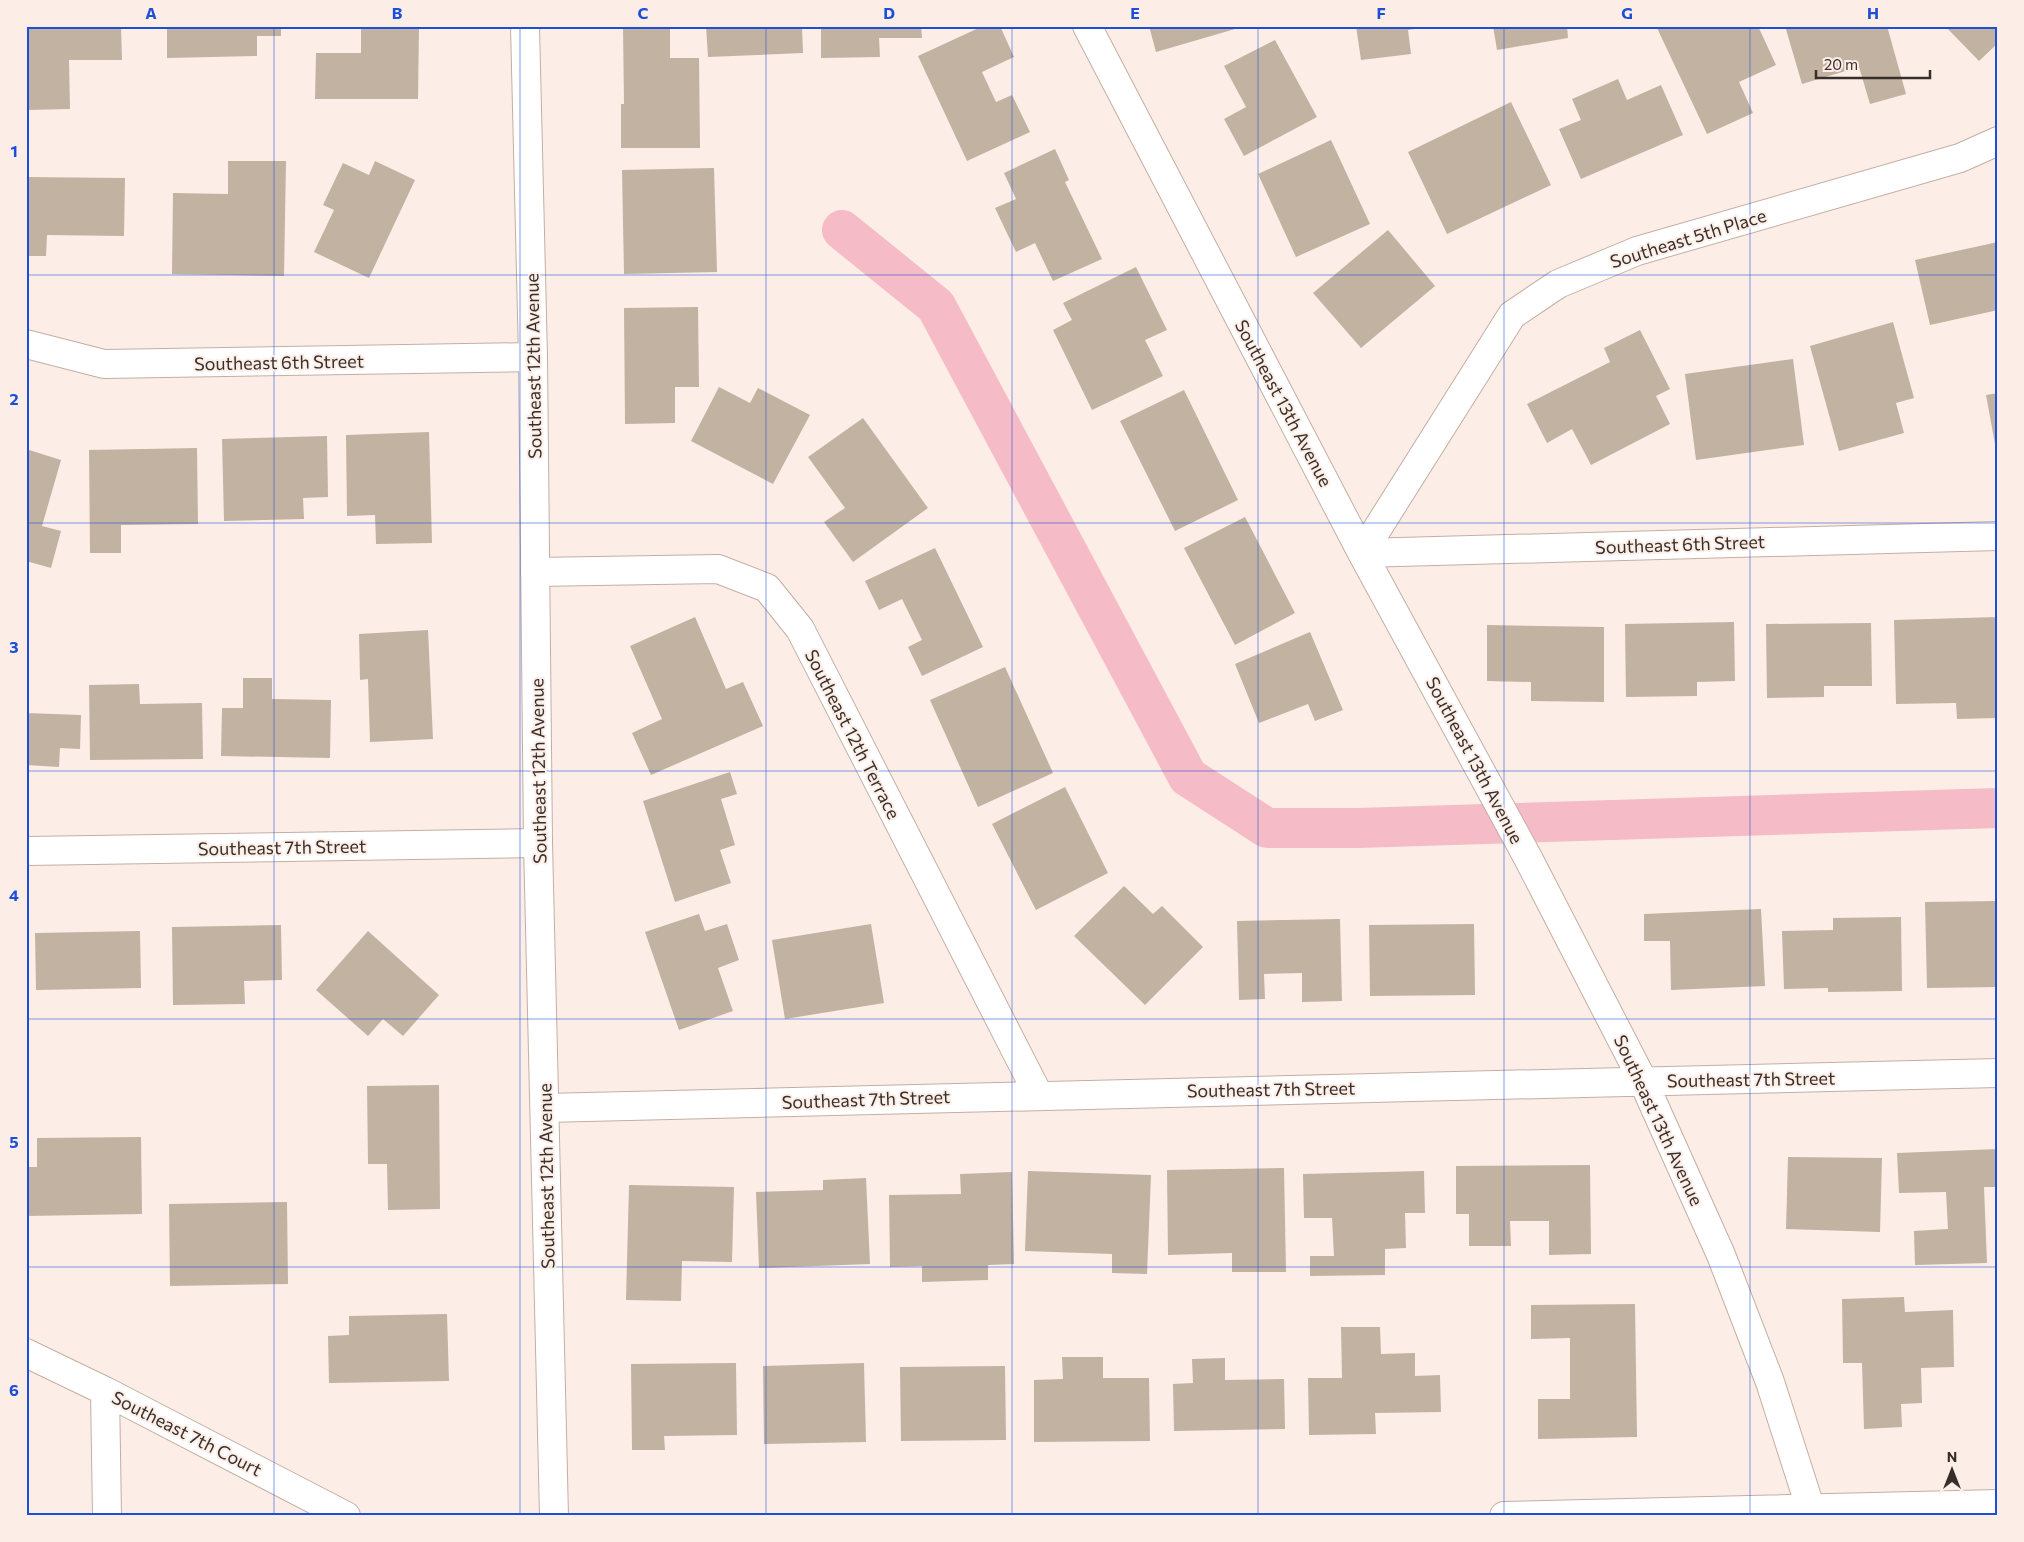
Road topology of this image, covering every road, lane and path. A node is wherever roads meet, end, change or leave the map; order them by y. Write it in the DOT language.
graph roads {
  1 [pos="525,26"];
  2 [pos="1087,26"];
  3 [pos="1998,141"];
  4 [pos="26,344"];
  5 [pos="533,357"];
  6 [pos="1998,536"];
  7 [pos="1362,553"];
  8 [pos="535,572"];
  9 [pos="538,843"];
  10 [pos="26,851"];
  11 [pos="1998,1073"];
  12 [pos="1643,1081"];
  13 [pos="1038,1094"];
  14 [pos="545,1108"];
  15 [pos="26,1353"];
  16 [pos="105,1391"];
  17 [pos="1998,1504"];
  18 [pos="1812,1512"];
  19 [pos="107,1516"];
  20 [pos="346,1516"];
  21 [pos="554,1516"];
  22 [pos="1504,1516"];
  1 -- 5 [label="street, Southeast 12th Avenue"];
  2 -- 7 [label="street, Southeast 13th Avenue"];
  3 -- 7 [label="street, Southeast 5th Place"];
  4 -- 5 [label="street, Southeast 6th Street"];
  5 -- 8 [label="street, Southeast 12th Avenue"];
  6 -- 7 [label="street, Southeast 6th Street"];
  7 -- 12 [label="street, Southeast 13th Avenue"];
  8 -- 9 [label="street, Southeast 12th Avenue"];
  8 -- 13 [label="street, Southeast 12th Terrace"];
  9 -- 10 [label="street, Southeast 7th Street"];
  9 -- 14 [label="street, Southeast 12th Avenue"];
  11 -- 12 [label="street, Southeast 7th Street"];
  12 -- 13 [label="street, Southeast 7th Street"];
  12 -- 18 [label="street, Southeast 13th Avenue"];
  13 -- 14 [label="street, Southeast 7th Street"];
  14 -- 21 [label="street, Southeast 12th Avenue"];
  15 -- 16 [label="street, Southeast 7th Court"];
  16 -- 19 [label="street"];
  16 -- 20 [label="street, Southeast 7th Court"];
  17 -- 18 [label="street"];
  18 -- 22 [label="street"];
}
